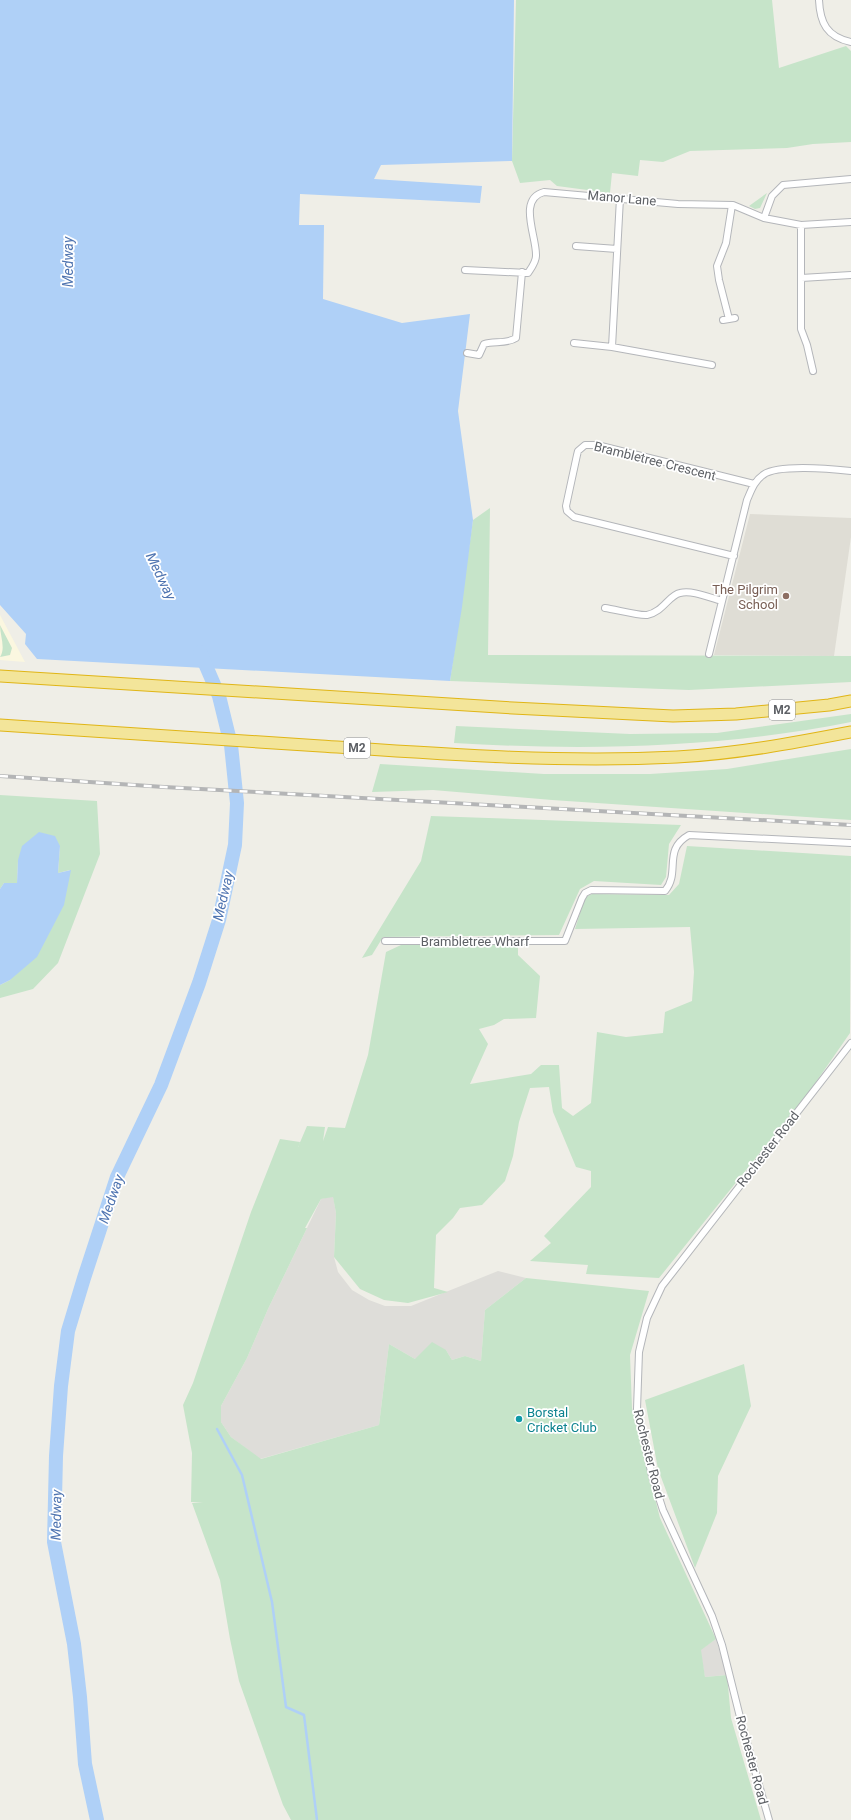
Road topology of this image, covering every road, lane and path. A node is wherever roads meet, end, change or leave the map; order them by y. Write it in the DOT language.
graph roads {
  1 [pos="819,0"];
  2 [pos="851,42"];
  3 [pos="851,179"];
  4 [pos="620,198"];
  5 [pos="732,205"];
  6 [pos="764,218"];
  7 [pos="851,222"];
  8 [pos="801,225"];
  9 [pos="576,246"];
  10 [pos="617,250"];
  11 [pos="465,270"];
  12 [pos="522,272"];
  13 [pos="851,275"];
  14 [pos="801,278"];
  15 [pos="729,319"];
  16 [pos="574,343"];
  17 [pos="612,347"];
  18 [pos="468,353"];
  19 [pos="712,365"];
  20 [pos="813,371"];
  21 [pos="851,471"];
  22 [pos="754,484"];
  23 [pos="734,556"];
  24 [pos="722,601"];
  25 [pos="605,608"];
  26 [pos="710,654"];
  27 [pos="0,676"];
  28 [pos="851,701"];
  29 [pos="0,725"];
  30 [pos="851,732"];
  31 [pos="851,843"];
  32 [pos="386,941"];
  33 [pos="851,1043"];
  34 [pos="769,1820"];
  1 -- 2 [label="street"];
  3 -- 6 [label="street"];
  4 -- 5 [label="street, Manor Lane"];
  4 -- 10 [label="street"];
  4 -- 12 [label="street, Manor Lane"];
  5 -- 6 [label="street, Manor Lane"];
  5 -- 15 [label="street"];
  6 -- 8 [label="street, Manor Lane"];
  7 -- 8 [label="street, Manor Lane"];
  8 -- 14 [label="street"];
  9 -- 10 [label="street"];
  10 -- 17 [label="street"];
  11 -- 12 [label="street"];
  12 -- 18 [label="street"];
  13 -- 14 [label="street"];
  14 -- 20 [label="street"];
  16 -- 17 [label="street"];
  17 -- 19 [label="street"];
  21 -- 22 [label="street"];
  22 -- 23 [label="street"];
  22 -- 23 [label="street, Brambletree Crescent"];
  23 -- 24 [label="street"];
  24 -- 25 [label="street"];
  24 -- 26 [label="street"];
  27 -- 28 [label="highway, M2"];
  29 -- 30 [label="highway, M2"];
  31 -- 32 [label="street, Brambletree Wharf"];
  33 -- 34 [label="street, Rochester Road"];
}
